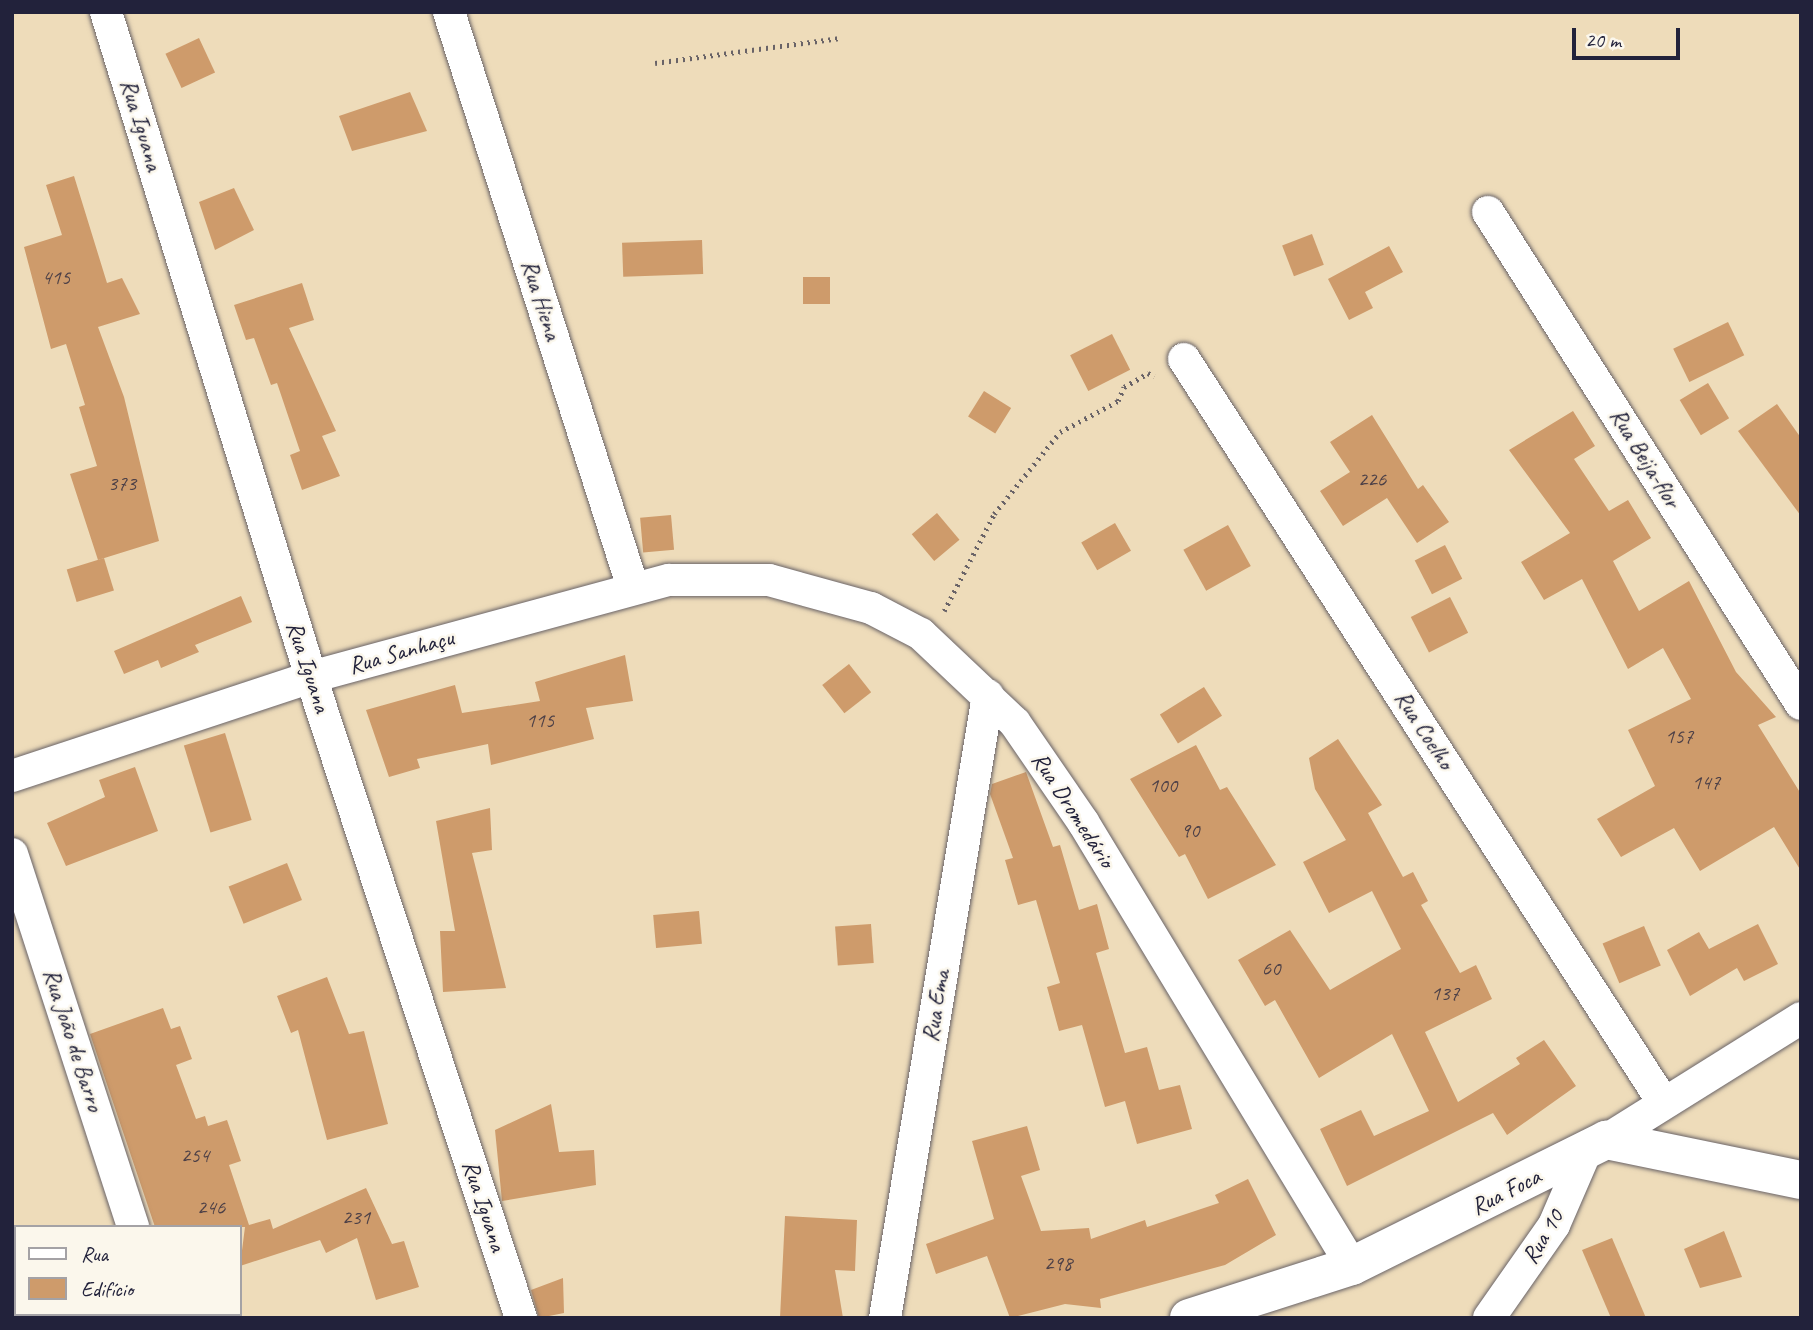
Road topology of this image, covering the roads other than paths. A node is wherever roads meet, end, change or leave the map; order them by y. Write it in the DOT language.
graph roads {
  1 [pos="106,12"];
  2 [pos="449,12"];
  3 [pos="1488,212"];
  4 [pos="1184,359"];
  5 [pos="633,588"];
  6 [pos="311,677"];
  7 [pos="988,695"];
  8 [pos="1801,704"];
  9 [pos="12,776"];
  10 [pos="12,854"];
  11 [pos="1801,1018"];
  12 [pos="1663,1102"];
  13 [pos="1596,1145"];
  14 [pos="1801,1181"];
  15 [pos="132,1225"];
  16 [pos="1352,1266"];
  17 [pos="521,1318"];
  18 [pos="885,1318"];
  19 [pos="1189,1318"];
  20 [pos="1489,1318"];
  1 -- 6 [label="street, Rua Iguana"];
  2 -- 5 [label="street, Rua Hiena"];
  3 -- 8 [label="street, Rua Beija-flor"];
  4 -- 12 [label="street, Rua Coelho"];
  5 -- 6 [label="street, Rua Sanhaçu"];
  5 -- 7 [label="street, Rua Dromedário"];
  6 -- 9 [label="street, Rua Sanhaçu"];
  6 -- 17 [label="street, Rua Iguana"];
  7 -- 16 [label="street, Rua Dromedário"];
  7 -- 18 [label="street, Rua Ema"];
  10 -- 15 [label="street, Rua João de Barro"];
  11 -- 12 [label="street, Rua Foca"];
  12 -- 13 [label="street, Rua Foca"];
  13 -- 14 [label="street"];
  13 -- 16 [label="street, Rua Foca"];
  13 -- 20 [label="street, Rua 10"];
  16 -- 19 [label="street, Rua Foca"];
}
